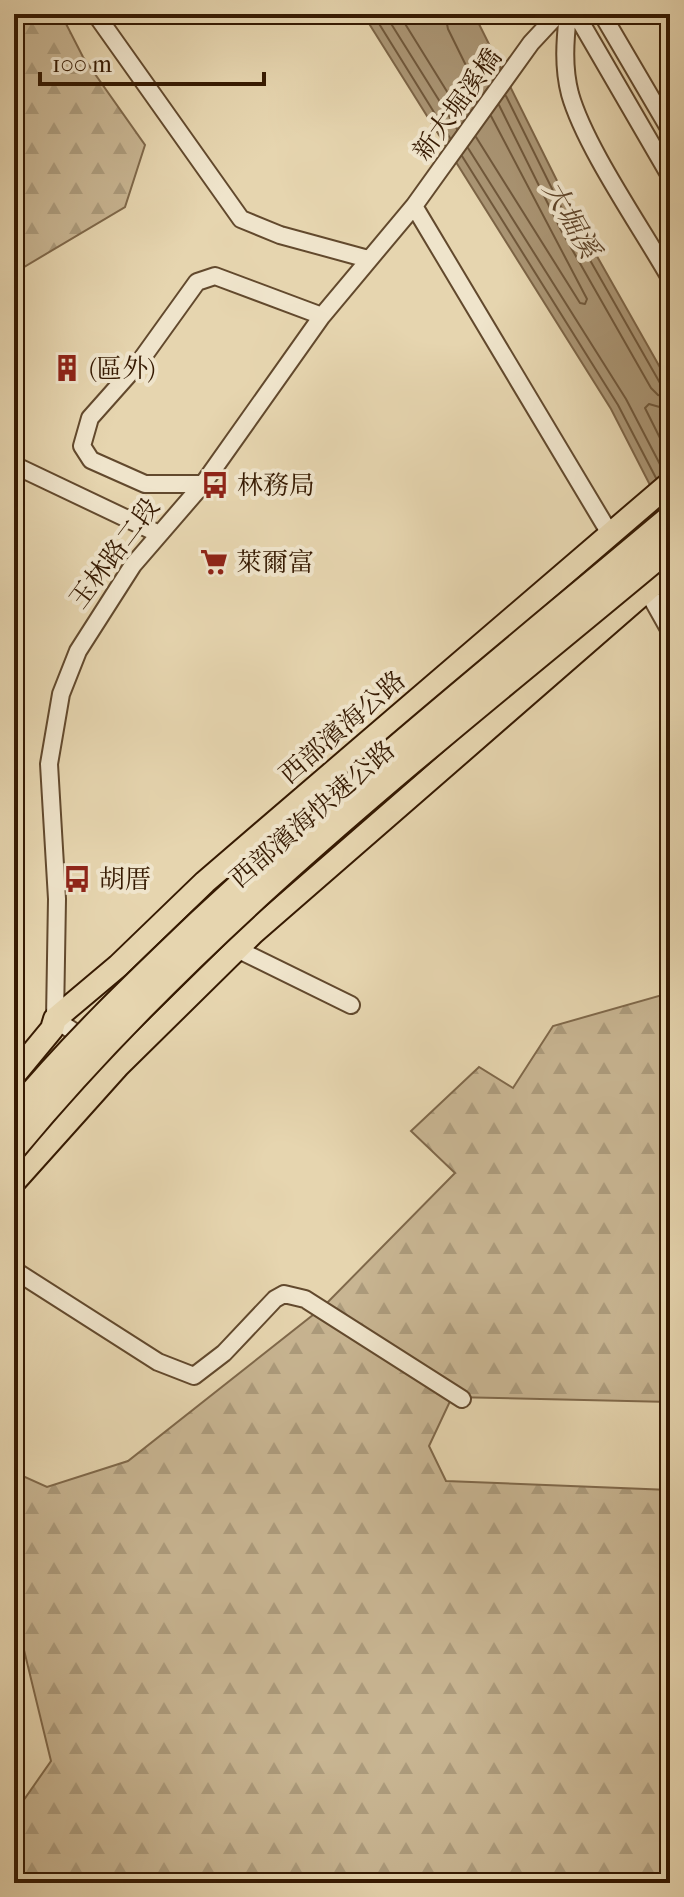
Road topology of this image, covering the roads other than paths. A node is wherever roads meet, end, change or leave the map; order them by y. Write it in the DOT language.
graph roads {
  1 [pos="558,14"];
  2 [pos="568,14"];
  3 [pos="576,14"];
  4 [pos="602,14"];
  5 [pos="97,15"];
  6 [pos="670,130"];
  7 [pos="670,176"];
  8 [pos="418,200"];
  9 [pos="368,259"];
  10 [pos="670,278"];
  11 [pos="322,316"];
  12 [pos="14,465"];
  13 [pos="670,483"];
  14 [pos="203,484"];
  15 [pos="670,518"];
  16 [pos="609,532"];
  17 [pos="159,534"];
  18 [pos="670,547"];
  19 [pos="670,570"];
  20 [pos="647,590"];
  21 [pos="670,631"];
  22 [pos="237,949"];
  23 [pos="218,967"];
  24 [pos="351,1005"];
  25 [pos="55,1019"];
  26 [pos="90,1043"];
  27 [pos="118,1066"];
  28 [pos="14,1075"];
  29 [pos="14,1114"];
  30 [pos="14,1148"];
  31 [pos="14,1182"];
  32 [pos="14,1270"];
  33 [pos="462,1399"];
  1 -- 8 [label="street, 新大堀溪橋"];
  2 -- 10 [label="street"];
  3 -- 7 [label="street"];
  4 -- 6 [label="street"];
  5 -- 9 [label="street"];
  8 -- 9 [label="street, 玉林路二段"];
  8 -- 16 [label="street"];
  9 -- 11 [label="street, 玉林路二段"];
  11 -- 14 [label="street, 玉林路二段"];
  11 -- 14 [label="street"];
  12 -- 17 [label="street"];
  13 -- 16 [label="main road, 西部濱海公路"];
  14 -- 17 [label="street, 玉林路二段"];
  15 -- 29 [label="highway, 西部濱海快速公路, bridge"];
  16 -- 25 [label="main road, 西部濱海公路"];
  17 -- 25 [label="street, 玉林路二段"];
  18 -- 30 [label="highway, 西部濱海快速公路, bridge"];
  19 -- 20 [label="main road"];
  20 -- 21 [label="street"];
  20 -- 22 [label="main road"];
  22 -- 23 [label="main road"];
  22 -- 24 [label="street"];
  23 -- 26 [label="street"];
  23 -- 27 [label="main road"];
  25 -- 26 [label="street"];
  25 -- 28 [label="main road"];
  26 -- 27 [label="street"];
  27 -- 31 [label="main road"];
  32 -- 33 [label="street"];
}
